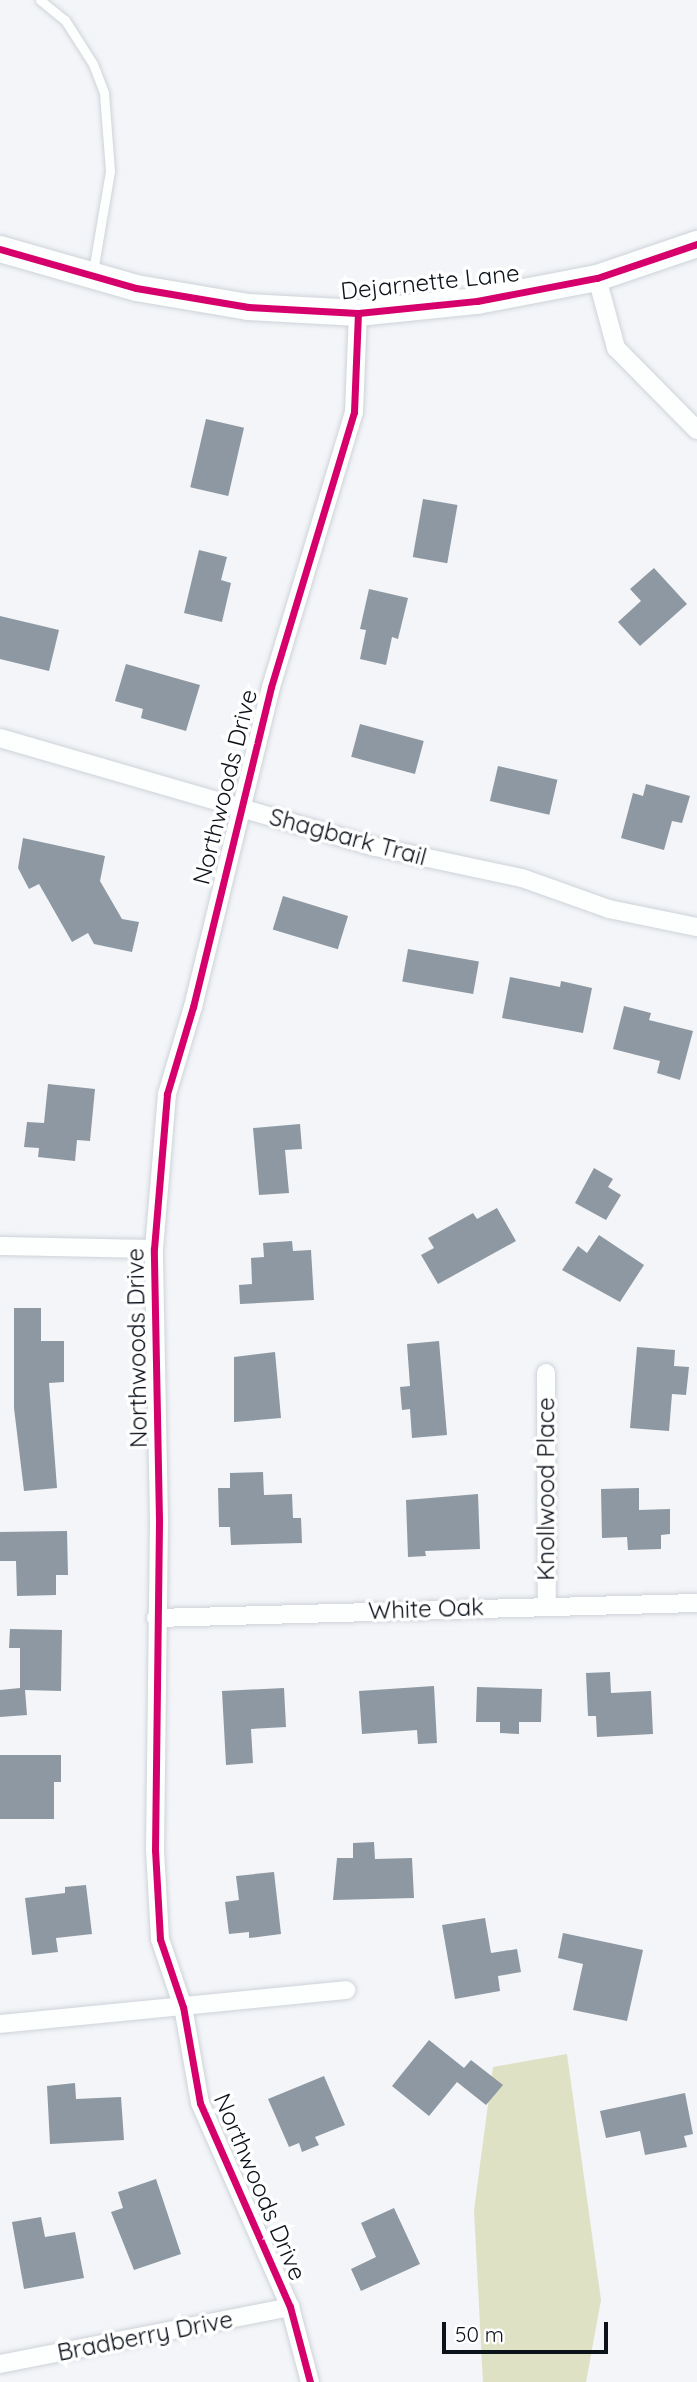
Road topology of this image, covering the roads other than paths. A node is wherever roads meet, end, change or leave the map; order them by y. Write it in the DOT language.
graph roads {
  1 [pos="40,0"];
  2 [pos="697,244"];
  3 [pos="0,249"];
  4 [pos="93,275"];
  5 [pos="597,278"];
  6 [pos="358,313"];
  7 [pos="697,430"];
  8 [pos="0,738"];
  9 [pos="243,809"];
  10 [pos="697,927"];
  11 [pos="0,1246"];
  12 [pos="154,1249"];
  13 [pos="546,1373"];
  14 [pos="697,1603"];
  15 [pos="547,1605"];
  16 [pos="156,1618"];
  17 [pos="346,1990"];
  18 [pos="183,2007"];
  19 [pos="0,2024"];
  20 [pos="290,2307"];
  21 [pos="0,2364"];
  22 [pos="310,2382"];
  1 -- 4 [label="lane"];
  2 -- 5 [label="main road, Dejarnette Lane"];
  3 -- 4 [label="main road, Dejarnette Lane"];
  4 -- 6 [label="main road, Dejarnette Lane"];
  5 -- 6 [label="main road, Dejarnette Lane"];
  5 -- 7 [label="street"];
  6 -- 9 [label="street, Northwoods Drive"];
  8 -- 9 [label="street, Shagbark Trail"];
  9 -- 10 [label="street, Shagbark Trail"];
  9 -- 12 [label="street, Northwoods Drive"];
  11 -- 12 [label="street"];
  12 -- 16 [label="street, Northwoods Drive"];
  13 -- 15 [label="street, Knollwood Place"];
  14 -- 15 [label="street, White Oak"];
  15 -- 16 [label="street, White Oak"];
  16 -- 18 [label="street, Northwoods Drive"];
  17 -- 18 [label="street"];
  18 -- 19 [label="street"];
  18 -- 20 [label="street, Northwoods Drive"];
  20 -- 21 [label="street, Bradberry Drive"];
  20 -- 22 [label="street, Northwoods Drive"];
}
